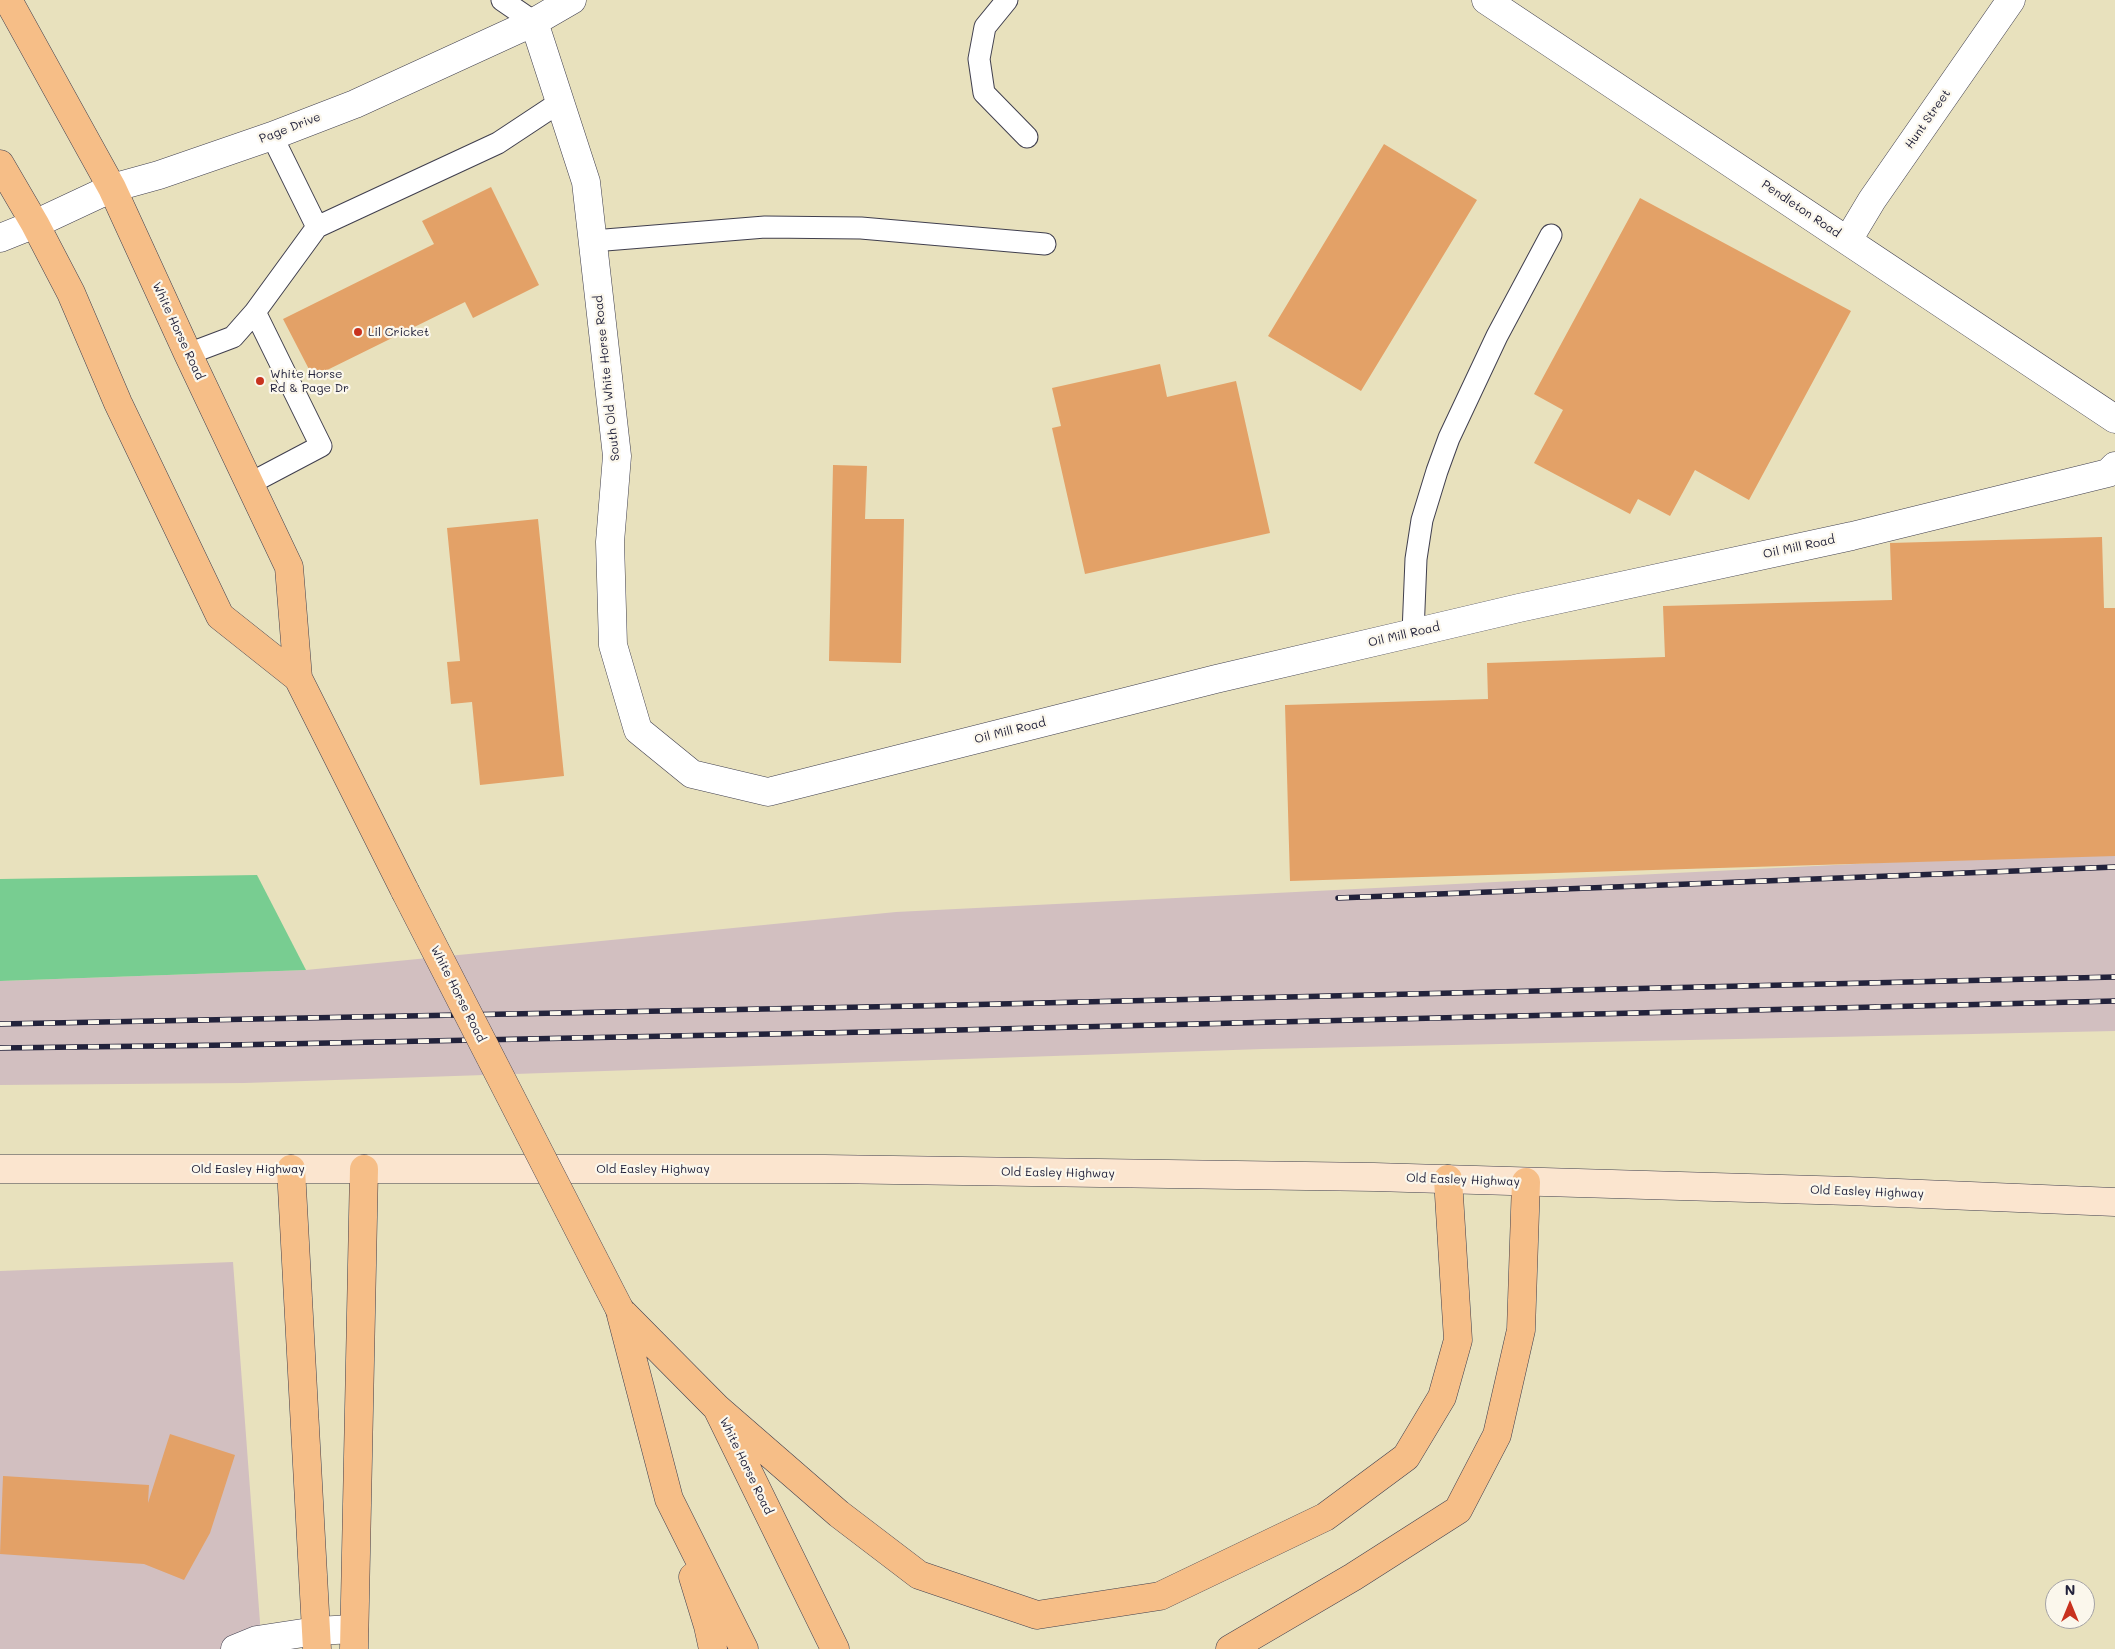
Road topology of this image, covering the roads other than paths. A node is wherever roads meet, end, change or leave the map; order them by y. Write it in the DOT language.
graph roads {
  1 [pos="8,0"];
  2 [pos="502,0"];
  3 [pos="572,0"];
  4 [pos="1007,0"];
  5 [pos="1486,0"];
  6 [pos="2011,0"];
  7 [pos="534,22"];
  8 [pos="560,102"];
  9 [pos="272,136"];
  10 [pos="1027,138"];
  11 [pos="0,164"];
  12 [pos="112,188"];
  13 [pos="35,224"];
  14 [pos="317,227"];
  15 [pos="1551,235"];
  16 [pos="0,238"];
  17 [pos="1848,240"];
  18 [pos="593,241"];
  19 [pos="1045,244"];
  20 [pos="255,312"];
  21 [pos="188,354"];
  22 [pos="2115,419"];
  23 [pos="2115,466"];
  24 [pos="249,484"];
  25 [pos="1413,633"];
  26 [pos="298,678"];
  27 [pos="692,774"];
  28 [pos="0,1169"];
  29 [pos="291,1169"];
  30 [pos="364,1169"];
  31 [pos="1448,1179"];
  32 [pos="1526,1182"];
  33 [pos="2115,1202"];
  34 [pos="620,1310"];
  35 [pos="717,1408"];
  36 [pos="669,1499"];
  37 [pos="354,1639"];
  38 [pos="317,1640"];
  39 [pos="235,1649"];
  40 [pos="713,1649"];
  41 [pos="744,1649"];
  42 [pos="835,1649"];
  43 [pos="1230,1649"];
  1 -- 12 [label="highway, White Horse Road"];
  2 -- 7 [label="lane"];
  3 -- 7 [label="street, Page Drive"];
  4 -- 10 [label="lane"];
  5 -- 17 [label="street, Pendleton Road"];
  6 -- 17 [label="street, Hunt Street"];
  7 -- 8 [label="street, South Old White Horse Road"];
  7 -- 9 [label="street, Page Drive"];
  8 -- 14 [label="lane"];
  8 -- 18 [label="street, South Old White Horse Road"];
  9 -- 12 [label="street, Page Drive"];
  9 -- 14 [label="lane"];
  11 -- 13 [label="highway, White Horse Road"];
  12 -- 13 [label="street, Page Drive"];
  12 -- 21 [label="highway, White Horse Road"];
  13 -- 16 [label="street, Page Drive"];
  13 -- 26 [label="highway, White Horse Road"];
  14 -- 20 [label="lane"];
  15 -- 25 [label="lane"];
  17 -- 22 [label="street, Pendleton Road"];
  18 -- 19 [label="lane"];
  18 -- 27 [label="street, South Old White Horse Road"];
  20 -- 21 [label="lane"];
  20 -- 24 [label="lane"];
  21 -- 24 [label="highway, White Horse Road"];
  23 -- 25 [label="street, Oil Mill Road"];
  24 -- 26 [label="highway, White Horse Road"];
  25 -- 27 [label="street, Oil Mill Road"];
  26 -- 34 [label="highway, White Horse Road, bridge"];
  28 -- 29 [label="main road, Old Easley Highway"];
  29 -- 30 [label="main road, Old Easley Highway"];
  29 -- 38 [label="highway"];
  30 -- 31 [label="main road, Old Easley Highway"];
  30 -- 37 [label="highway"];
  31 -- 32 [label="main road, Old Easley Highway"];
  31 -- 35 [label="highway"];
  32 -- 33 [label="main road, Old Easley Highway"];
  32 -- 43 [label="highway"];
  34 -- 35 [label="highway, White Horse Road"];
  34 -- 36 [label="highway, White Horse Road"];
  35 -- 42 [label="highway, White Horse Road"];
  36 -- 40 [label="highway"];
  36 -- 41 [label="highway, White Horse Road"];
  37 -- 38 [label="street"];
  38 -- 39 [label="street"];
}
